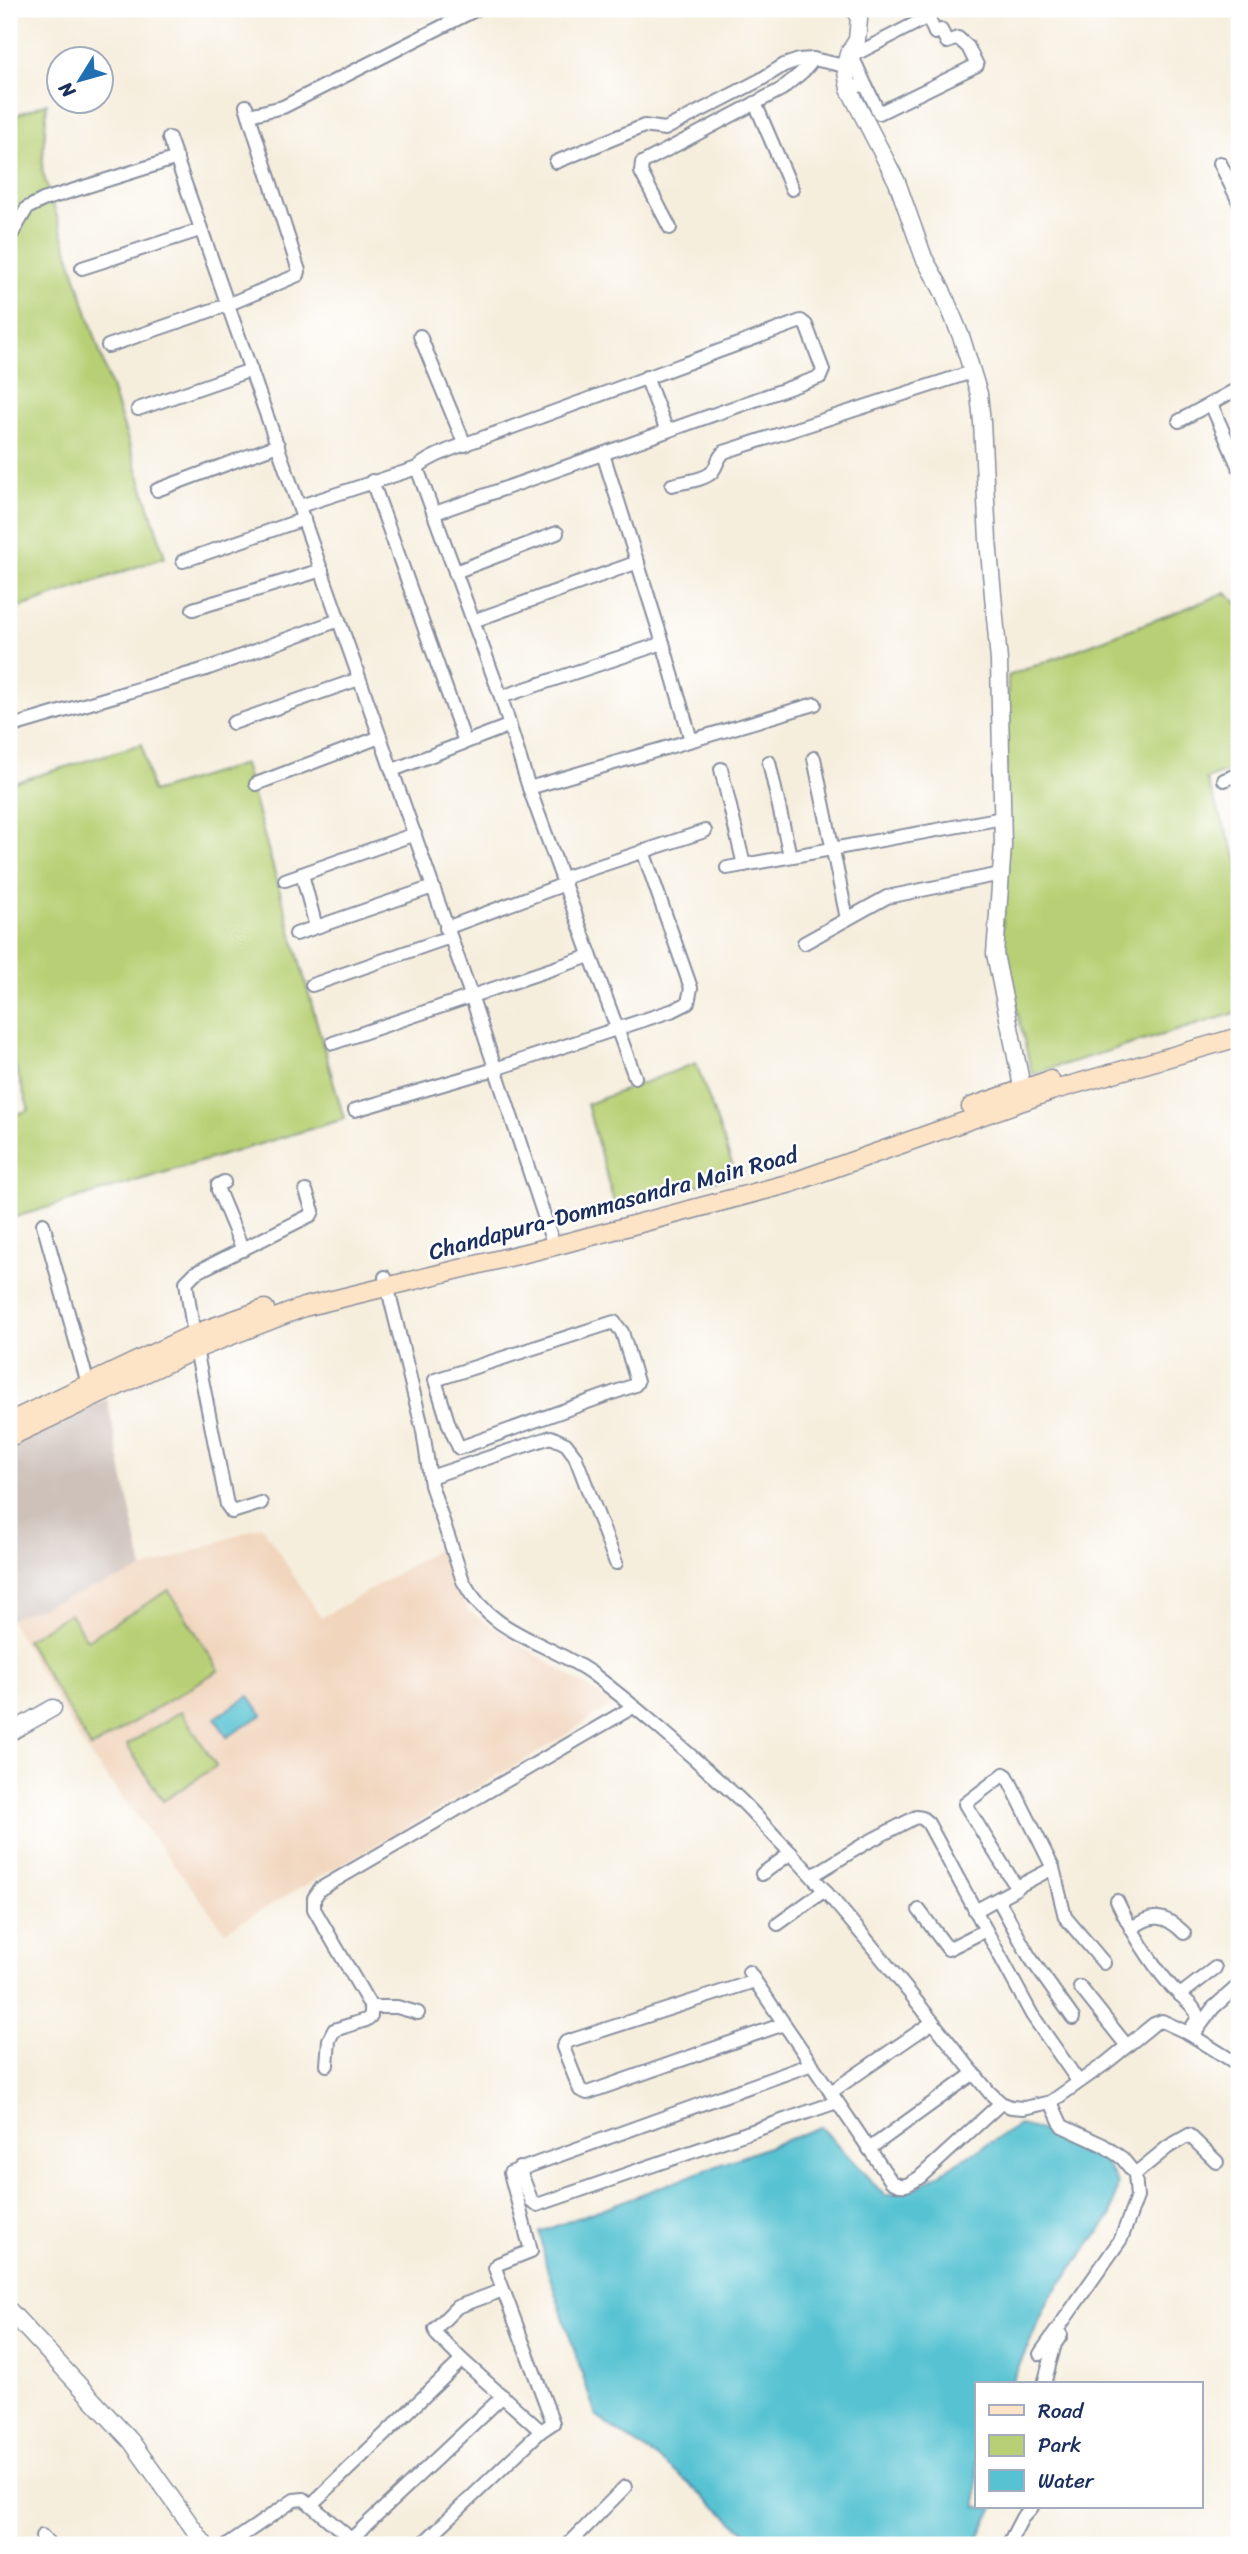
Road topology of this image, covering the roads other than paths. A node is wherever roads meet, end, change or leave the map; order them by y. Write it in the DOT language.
graph roads {
  1 [pos="477,9"];
  2 [pos="855,9"];
  3 [pos="813,59"];
  4 [pos="845,66"];
  5 [pos="865,83"];
  6 [pos="849,89"];
  7 [pos="755,103"];
  8 [pos="169,138"];
  9 [pos="177,158"];
  10 [pos="556,162"];
  11 [pos="1220,163"];
  12 [pos="792,190"];
  13 [pos="1239,202"];
  14 [pos="670,228"];
  15 [pos="200,230"];
  16 [pos="9,239"];
  17 [pos="82,268"];
  18 [pos="227,305"];
  19 [pos="420,336"];
  20 [pos="108,346"];
  21 [pos="251,370"];
  22 [pos="972,372"];
  23 [pos="646,377"];
  24 [pos="1239,388"];
  25 [pos="1211,404"];
  26 [pos="138,409"];
  27 [pos="1179,421"];
  28 [pos="667,431"];
  29 [pos="278,445"];
  30 [pos="465,445"];
  31 [pos="603,454"];
  32 [pos="417,468"];
  33 [pos="1239,468"];
  34 [pos="372,481"];
  35 [pos="672,485"];
  36 [pos="157,490"];
  37 [pos="300,506"];
  38 [pos="435,513"];
  39 [pos="304,519"];
  40 [pos="557,533"];
  41 [pos="183,561"];
  42 [pos="638,562"];
  43 [pos="321,570"];
  44 [pos="455,572"];
  45 [pos="193,609"];
  46 [pos="339,620"];
  47 [pos="472,621"];
  48 [pos="663,643"];
  49 [pos="359,679"];
  50 [pos="501,697"];
  51 [pos="815,704"];
  52 [pos="233,723"];
  53 [pos="509,726"];
  54 [pos="9,727"];
  55 [pos="380,737"];
  56 [pos="691,740"];
  57 [pos="465,742"];
  58 [pos="814,758"];
  59 [pos="769,762"];
  60 [pos="722,769"];
  61 [pos="393,770"];
  62 [pos="1239,774"];
  63 [pos="1224,780"];
  64 [pos="256,784"];
  65 [pos="528,788"];
  66 [pos="1003,818"];
  67 [pos="705,831"];
  68 [pos="415,834"];
  69 [pos="833,849"];
  70 [pos="643,851"];
  71 [pos="790,856"];
  72 [pos="744,865"];
  73 [pos="727,868"];
  74 [pos="302,874"];
  75 [pos="1000,874"];
  76 [pos="285,880"];
  77 [pos="564,881"];
  78 [pos="433,887"];
  79 [pos="847,919"];
  80 [pos="316,927"];
  81 [pos="448,932"];
  82 [pos="296,934"];
  83 [pos="804,943"];
  84 [pos="590,956"];
  85 [pos="312,985"];
  86 [pos="471,995"];
  87 [pos="1239,1026"];
  88 [pos="617,1029"];
  89 [pos="1239,1037"];
  90 [pos="333,1043"];
  91 [pos="495,1069"];
  92 [pos="635,1077"];
  93 [pos="1023,1094"];
  94 [pos="355,1111"];
  95 [pos="224,1182"];
  96 [pos="306,1191"];
  97 [pos="43,1224"];
  98 [pos="552,1240"];
  99 [pos="243,1250"];
  100 [pos="386,1282"];
  101 [pos="195,1342"];
  102 [pos="88,1384"];
  103 [pos="444,1411"];
  104 [pos="420,1420"];
  105 [pos="9,1422"];
  106 [pos="9,1437"];
  107 [pos="430,1477"];
  108 [pos="261,1503"];
  109 [pos="616,1563"];
  110 [pos="634,1707"];
  111 [pos="53,1708"];
  112 [pos="9,1733"];
  113 [pos="791,1853"];
  114 [pos="1053,1868"];
  115 [pos="762,1874"];
  116 [pos="812,1876"];
  117 [pos="1017,1887"];
  118 [pos="825,1890"];
  119 [pos="998,1899"];
  120 [pos="1117,1901"];
  121 [pos="919,1910"];
  122 [pos="975,1911"];
  123 [pos="778,1924"];
  124 [pos="1131,1929"];
  125 [pos="986,1930"];
  126 [pos="1184,1933"];
  127 [pos="1104,1962"];
  128 [pos="1215,1968"];
  129 [pos="1239,1985"];
  130 [pos="1080,1987"];
  131 [pos="1180,1995"];
  132 [pos="371,2007"];
  133 [pos="418,2013"];
  134 [pos="1073,2018"];
  135 [pos="933,2022"];
  136 [pos="784,2024"];
  137 [pos="1190,2035"];
  138 [pos="1126,2046"];
  139 [pos="812,2064"];
  140 [pos="327,2065"];
  141 [pos="1239,2065"];
  142 [pos="974,2073"];
  143 [pos="1078,2081"];
  144 [pos="834,2097"];
  145 [pos="1051,2102"];
  146 [pos="1001,2103"];
  147 [pos="869,2149"];
  148 [pos="1217,2162"];
  149 [pos="519,2168"];
  150 [pos="1135,2174"];
  151 [pos="503,2290"];
  152 [pos="1081,2296"];
  153 [pos="9,2310"];
  154 [pos="1040,2354"];
  155 [pos="463,2360"];
  156 [pos="1045,2382"];
  157 [pos="503,2396"];
  158 [pos="541,2431"];
  159 [pos="625,2487"];
  160 [pos="312,2504"];
  161 [pos="1031,2508"];
  162 [pos="355,2542"];
  163 [pos="205,2545"];
  164 [pos="228,2545"];
  165 [pos="421,2545"];
  166 [pos="568,2545"];
  167 [pos="1008,2545"];
  1 -- 18 [label="street"];
  2 -- 4 [label="street"];
  3 -- 4 [label="street"];
  3 -- 7 [label="street"];
  3 -- 10 [label="street"];
  4 -- 6 [label="street"];
  5 -- 5 [label="street"];
  5 -- 6 [label="street"];
  6 -- 22 [label="street"];
  7 -- 12 [label="street"];
  7 -- 14 [label="street"];
  8 -- 9 [label="street"];
  9 -- 15 [label="street"];
  9 -- 16 [label="street"];
  11 -- 13 [label="street"];
  15 -- 17 [label="street"];
  15 -- 18 [label="street"];
  18 -- 20 [label="street"];
  18 -- 21 [label="street"];
  19 -- 30 [label="street"];
  21 -- 26 [label="street"];
  21 -- 29 [label="street"];
  22 -- 35 [label="street"];
  22 -- 66 [label="street"];
  23 -- 28 [label="street"];
  23 -- 28 [label="street"];
  23 -- 30 [label="street"];
  24 -- 25 [label="street"];
  25 -- 27 [label="street"];
  25 -- 33 [label="street"];
  28 -- 31 [label="street"];
  29 -- 36 [label="street"];
  29 -- 37 [label="street"];
  30 -- 32 [label="street"];
  31 -- 38 [label="street"];
  31 -- 42 [label="street"];
  32 -- 34 [label="street"];
  32 -- 38 [label="street"];
  34 -- 37 [label="street"];
  34 -- 57 [label="street"];
  37 -- 39 [label="street"];
  38 -- 44 [label="street"];
  39 -- 41 [label="street"];
  39 -- 43 [label="street"];
  40 -- 44 [label="street"];
  42 -- 47 [label="street"];
  42 -- 48 [label="street"];
  43 -- 45 [label="street"];
  43 -- 46 [label="street"];
  44 -- 47 [label="street"];
  46 -- 49 [label="street"];
  46 -- 54 [label="street"];
  47 -- 50 [label="street"];
  48 -- 50 [label="street"];
  48 -- 56 [label="street"];
  49 -- 52 [label="street"];
  49 -- 55 [label="street"];
  50 -- 53 [label="street"];
  51 -- 56 [label="street"];
  53 -- 57 [label="street"];
  53 -- 65 [label="street"];
  55 -- 61 [label="street"];
  55 -- 64 [label="street"];
  56 -- 65 [label="street"];
  57 -- 61 [label="street"];
  58 -- 69 [label="street"];
  59 -- 71 [label="street"];
  60 -- 72 [label="street"];
  61 -- 68 [label="street"];
  62 -- 63 [label="street"];
  65 -- 77 [label="street"];
  66 -- 69 [label="street"];
  66 -- 75 [label="street"];
  67 -- 70 [label="street"];
  68 -- 74 [label="street"];
  68 -- 78 [label="street"];
  69 -- 71 [label="street"];
  69 -- 79 [label="street"];
  70 -- 77 [label="street"];
  70 -- 88 [label="street"];
  71 -- 72 [label="street"];
  72 -- 73 [label="street"];
  74 -- 76 [label="street"];
  74 -- 80 [label="street"];
  75 -- 79 [label="street"];
  75 -- 93 [label="street"];
  77 -- 81 [label="street"];
  77 -- 84 [label="street"];
  78 -- 80 [label="street"];
  78 -- 81 [label="street"];
  79 -- 83 [label="street"];
  80 -- 82 [label="street"];
  81 -- 85 [label="street"];
  81 -- 86 [label="street"];
  84 -- 86 [label="street"];
  84 -- 88 [label="street"];
  86 -- 90 [label="street"];
  86 -- 91 [label="street"];
  87 -- 93 [label="main road, Chandapura-Dommasandra Main Road"];
  88 -- 91 [label="street"];
  88 -- 92 [label="street"];
  89 -- 93 [label="main road, Chandapura-Dommasandra Main Road"];
  91 -- 94 [label="street"];
  91 -- 98 [label="street"];
  93 -- 98 [label="main road, Chandapura-Dommasandra Main Road"];
  95 -- 99 [label="street"];
  96 -- 99 [label="street"];
  97 -- 102 [label="street"];
  98 -- 100 [label="main road, Chandapura-Dommasandra Main Road"];
  99 -- 101 [label="street"];
  100 -- 101 [label="main road, Chandapura-Dommasandra Main Road"];
  100 -- 104 [label="street"];
  101 -- 102 [label="main road, Chandapura-Dommasandra Main Road"];
  101 -- 106 [label="main road, Chandapura-Dommasandra Main Road"];
  101 -- 108 [label="street"];
  102 -- 105 [label="main road, Chandapura-Dommasandra Main Road"];
  103 -- 103 [label="street"];
  103 -- 104 [label="street"];
  104 -- 107 [label="street"];
  107 -- 109 [label="street"];
  107 -- 110 [label="street"];
  110 -- 113 [label="street"];
  110 -- 132 [label="street"];
  111 -- 112 [label="street"];
  113 -- 115 [label="street"];
  113 -- 116 [label="street"];
  114 -- 117 [label="street"];
  114 -- 117 [label="street"];
  114 -- 127 [label="street"];
  116 -- 118 [label="street"];
  116 -- 122 [label="street"];
  117 -- 119 [label="street"];
  118 -- 123 [label="street"];
  118 -- 135 [label="street"];
  119 -- 122 [label="street"];
  119 -- 134 [label="street"];
  120 -- 124 [label="street"];
  121 -- 125 [label="street"];
  122 -- 125 [label="street"];
  124 -- 126 [label="street"];
  124 -- 131 [label="street"];
  125 -- 143 [label="street"];
  128 -- 131 [label="street"];
  129 -- 137 [label="street"];
  130 -- 138 [label="street"];
  131 -- 137 [label="street"];
  132 -- 133 [label="street"];
  132 -- 140 [label="street"];
  135 -- 142 [label="street"];
  135 -- 144 [label="street"];
  136 -- 136 [label="street"];
  136 -- 139 [label="street"];
  137 -- 138 [label="street"];
  137 -- 141 [label="street"];
  138 -- 143 [label="street"];
  139 -- 144 [label="street"];
  139 -- 149 [label="street"];
  142 -- 146 [label="street"];
  142 -- 147 [label="street"];
  143 -- 145 [label="street"];
  144 -- 147 [label="street"];
  144 -- 149 [label="street"];
  145 -- 146 [label="street"];
  145 -- 150 [label="street"];
  146 -- 147 [label="street"];
  148 -- 150 [label="street"];
  149 -- 151 [label="street"];
  150 -- 152 [label="street"];
  151 -- 155 [label="street"];
  151 -- 158 [label="street"];
  152 -- 154 [label="street"];
  152 -- 156 [label="street"];
  153 -- 163 [label="street"];
  155 -- 157 [label="street"];
  155 -- 160 [label="street"];
  157 -- 158 [label="street"];
  157 -- 162 [label="street"];
  158 -- 165 [label="street"];
  159 -- 166 [label="street"];
  160 -- 162 [label="street"];
  160 -- 164 [label="street"];
  161 -- 167 [label="street"];
}
